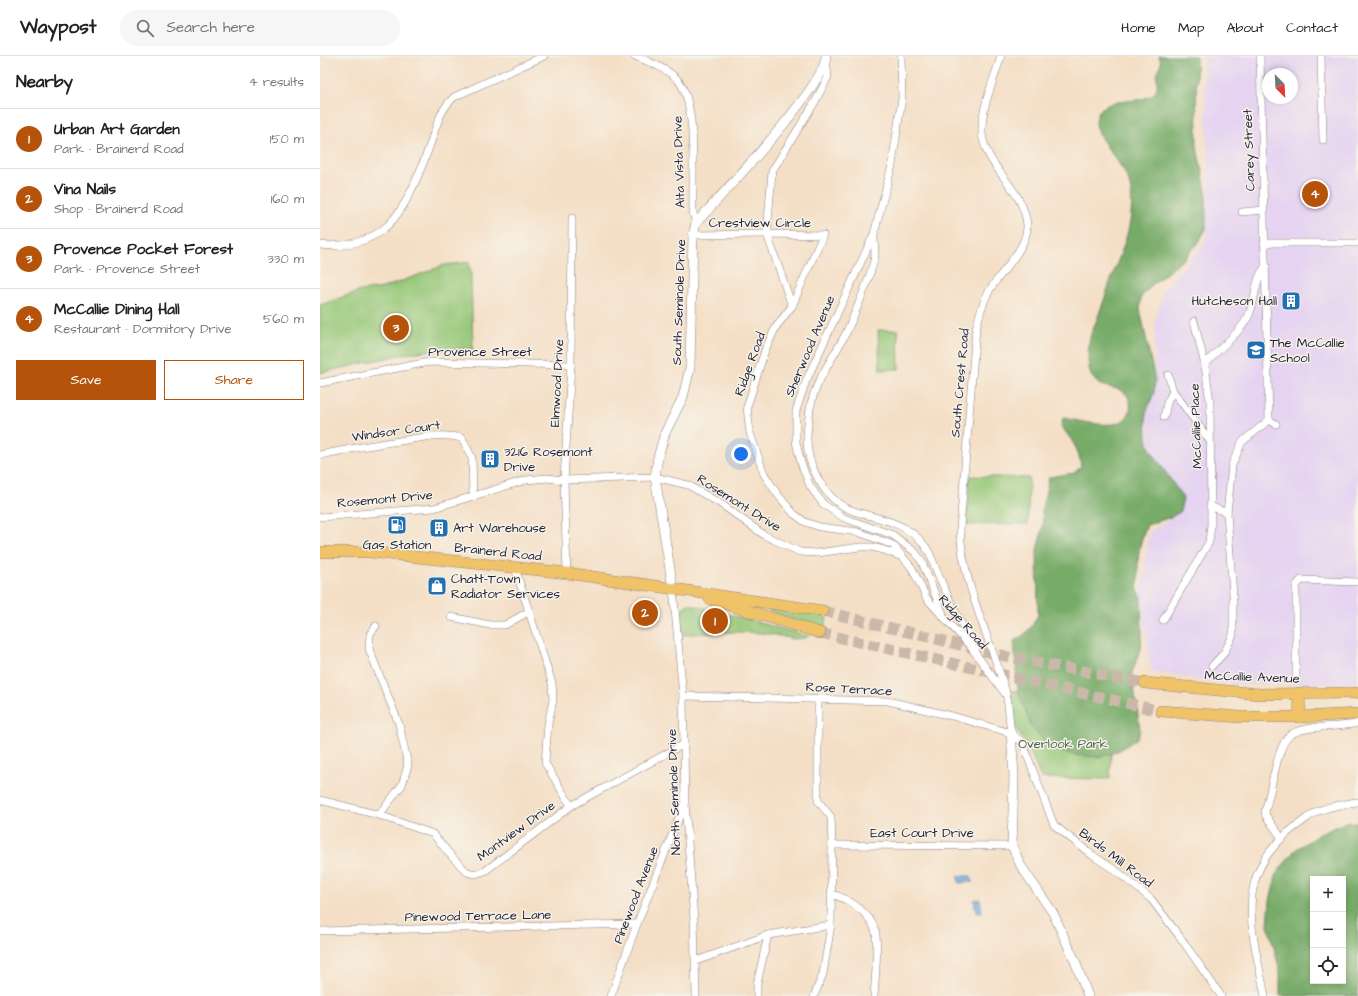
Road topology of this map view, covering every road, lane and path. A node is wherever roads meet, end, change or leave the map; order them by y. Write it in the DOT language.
graph roads {
  1 [pos="544,56"];
  2 [pos="635,56"];
  3 [pos="901,56"];
  4 [pos="1001,56"];
  5 [pos="1260,56"];
  6 [pos="1321,56"];
  7 [pos="826,58"];
  8 [pos="1323,140"];
  9 [pos="1263,210"];
  10 [pos="1242,212"];
  11 [pos="572,218"];
  12 [pos="696,223"];
  13 [pos="767,234"];
  14 [pos="874,234"];
  15 [pos="693,235"];
  16 [pos="1264,243"];
  17 [pos="1358,243"];
  18 [pos="320,245"];
  19 [pos="1266,266"];
  20 [pos="792,306"];
  21 [pos="1194,321"];
  22 [pos="571,365"];
  23 [pos="1205,366"];
  24 [pos="1168,375"];
  25 [pos="320,383"];
  26 [pos="1174,391"];
  27 [pos="1164,417"];
  28 [pos="1269,420"];
  29 [pos="1276,424"];
  30 [pos="1210,441"];
  31 [pos="320,455"];
  32 [pos="655,477"];
  33 [pos="564,480"];
  34 [pos="473,497"];
  35 [pos="1210,506"];
  36 [pos="1227,513"];
  37 [pos="320,517"];
  38 [pos="323,554"];
  39 [pos="905,560"];
  40 [pos="515,568"];
  41 [pos="566,573"];
  42 [pos="1358,582"];
  43 [pos="673,588"];
  44 [pos="823,611"];
  45 [pos="528,612"];
  46 [pos="451,617"];
  47 [pos="945,619"];
  48 [pos="1163,620"];
  49 [pos="376,626"];
  50 [pos="820,633"];
  51 [pos="981,661"];
  52 [pos="1212,666"];
  53 [pos="1296,677"];
  54 [pos="1145,683"];
  55 [pos="1299,693"];
  56 [pos="1358,693"];
  57 [pos="1006,695"];
  58 [pos="683,696"];
  59 [pos="818,699"];
  60 [pos="1161,711"];
  61 [pos="1358,714"];
  62 [pos="1300,717"];
  63 [pos="1358,723"];
  64 [pos="1011,733"];
  65 [pos="684,744"];
  66 [pos="320,800"];
  67 [pos="1358,802"];
  68 [pos="685,803"];
  69 [pos="571,806"];
  70 [pos="379,815"];
  71 [pos="1282,837"];
  72 [pos="832,845"];
  73 [pos="1012,846"];
  74 [pos="831,894"];
  75 [pos="637,924"];
  76 [pos="831,925"];
  77 [pos="320,931"];
  78 [pos="768,935"];
  79 [pos="696,961"];
  80 [pos="611,996"];
  81 [pos="696,996"];
  82 [pos="758,996"];
  83 [pos="814,996"];
  84 [pos="874,996"];
  85 [pos="1088,996"];
  86 [pos="1221,996"];
  87 [pos="1265,996"];
  1 -- 18 [label="street"];
  2 -- 12 [label="street, Alta Vista Drive"];
  3 -- 14 [label="street, Sherwood Avenue"];
  4 -- 57 [label="street, South Crest Road"];
  5 -- 9 [label="street, Carey Street"];
  6 -- 8 [label="street"];
  7 -- 12 [label="street, South Seminole Drive"];
  7 -- 13 [label="street"];
  9 -- 10 [label="street"];
  9 -- 16 [label="street, Carey Street"];
  11 -- 22 [label="street, Elmwood Drive"];
  12 -- 15 [label="street, South Seminole Drive"];
  13 -- 15 [label="street, Crestview Circle"];
  13 -- 20 [label="street"];
  13 -- 20 [label="street, Crestview Circle"];
  14 -- 47 [label="street, Sherwood Avenue"];
  14 -- 51 [label="street, Sherwood Avenue"];
  15 -- 32 [label="street, South Seminole Drive"];
  16 -- 17 [label="street"];
  16 -- 19 [label="street"];
  19 -- 23 [label="street"];
  19 -- 28 [label="street"];
  20 -- 39 [label="street, Ridge Road"];
  21 -- 23 [label="street, McCallie Place"];
  22 -- 25 [label="street, Provence Street"];
  22 -- 33 [label="street, Elmwood Drive"];
  23 -- 30 [label="street, McCallie Place"];
  24 -- 26 [label="street"];
  26 -- 27 [label="street"];
  26 -- 30 [label="street"];
  28 -- 29 [label="street"];
  28 -- 36 [label="street"];
  30 -- 35 [label="street, McCallie Place"];
  31 -- 34 [label="street, Windsor Court"];
  32 -- 33 [label="street, Rosemont Drive"];
  32 -- 39 [label="street, Rosemont Drive"];
  32 -- 43 [label="street, South Seminole Drive"];
  33 -- 34 [label="street, Rosemont Drive"];
  33 -- 41 [label="street, Elmwood Drive"];
  34 -- 37 [label="street, Rosemont Drive"];
  35 -- 36 [label="street"];
  35 -- 48 [label="street, McCallie Place"];
  36 -- 52 [label="street"];
  38 -- 40 [label="main road, Brainerd Road"];
  39 -- 47 [label="street, Ridge Road"];
  40 -- 41 [label="main road, Brainerd Road"];
  40 -- 45 [label="street"];
  41 -- 43 [label="main road, Brainerd Road"];
  42 -- 53 [label="street"];
  43 -- 44 [label="main road, Brainerd Road"];
  43 -- 50 [label="main road, Brainerd Road"];
  43 -- 58 [label="street, North Seminole Drive"];
  45 -- 46 [label="street"];
  45 -- 69 [label="street"];
  47 -- 51 [label="street, Ridge Road"];
  49 -- 70 [label="street"];
  51 -- 57 [label="street, Ridge Road"];
  54 -- 55 [label="main road, McCallie Avenue"];
  55 -- 56 [label="main road, McCallie Avenue"];
  55 -- 62 [label="main road"];
  57 -- 64 [label="street, South Crest Road"];
  58 -- 59 [label="street, Rose Terrace"];
  58 -- 65 [label="street, North Seminole Drive"];
  59 -- 64 [label="street, Rose Terrace"];
  59 -- 72 [label="street"];
  60 -- 62 [label="main road"];
  61 -- 62 [label="main road"];
  63 -- 71 [label="street"];
  64 -- 73 [label="street"];
  64 -- 86 [label="street, Birds Mill Road"];
  65 -- 68 [label="street, North Seminole Drive"];
  65 -- 69 [label="street, Montview Drive"];
  66 -- 70 [label="street, Montview Drive"];
  67 -- 71 [label="street"];
  68 -- 75 [label="street, Pinewood Avenue"];
  68 -- 79 [label="street, North Seminole Drive"];
  69 -- 70 [label="street, Montview Drive"];
  71 -- 87 [label="street"];
  72 -- 73 [label="street, East Court Drive"];
  72 -- 74 [label="street"];
  73 -- 85 [label="street"];
  74 -- 76 [label="street"];
  74 -- 84 [label="street"];
  75 -- 77 [label="street, Pinewood Terrace Lane"];
  75 -- 80 [label="street, Pinewood Avenue"];
  76 -- 78 [label="street"];
  76 -- 83 [label="street"];
  78 -- 79 [label="street"];
  78 -- 82 [label="street"];
  79 -- 81 [label="street, North Seminole Drive"];
}
